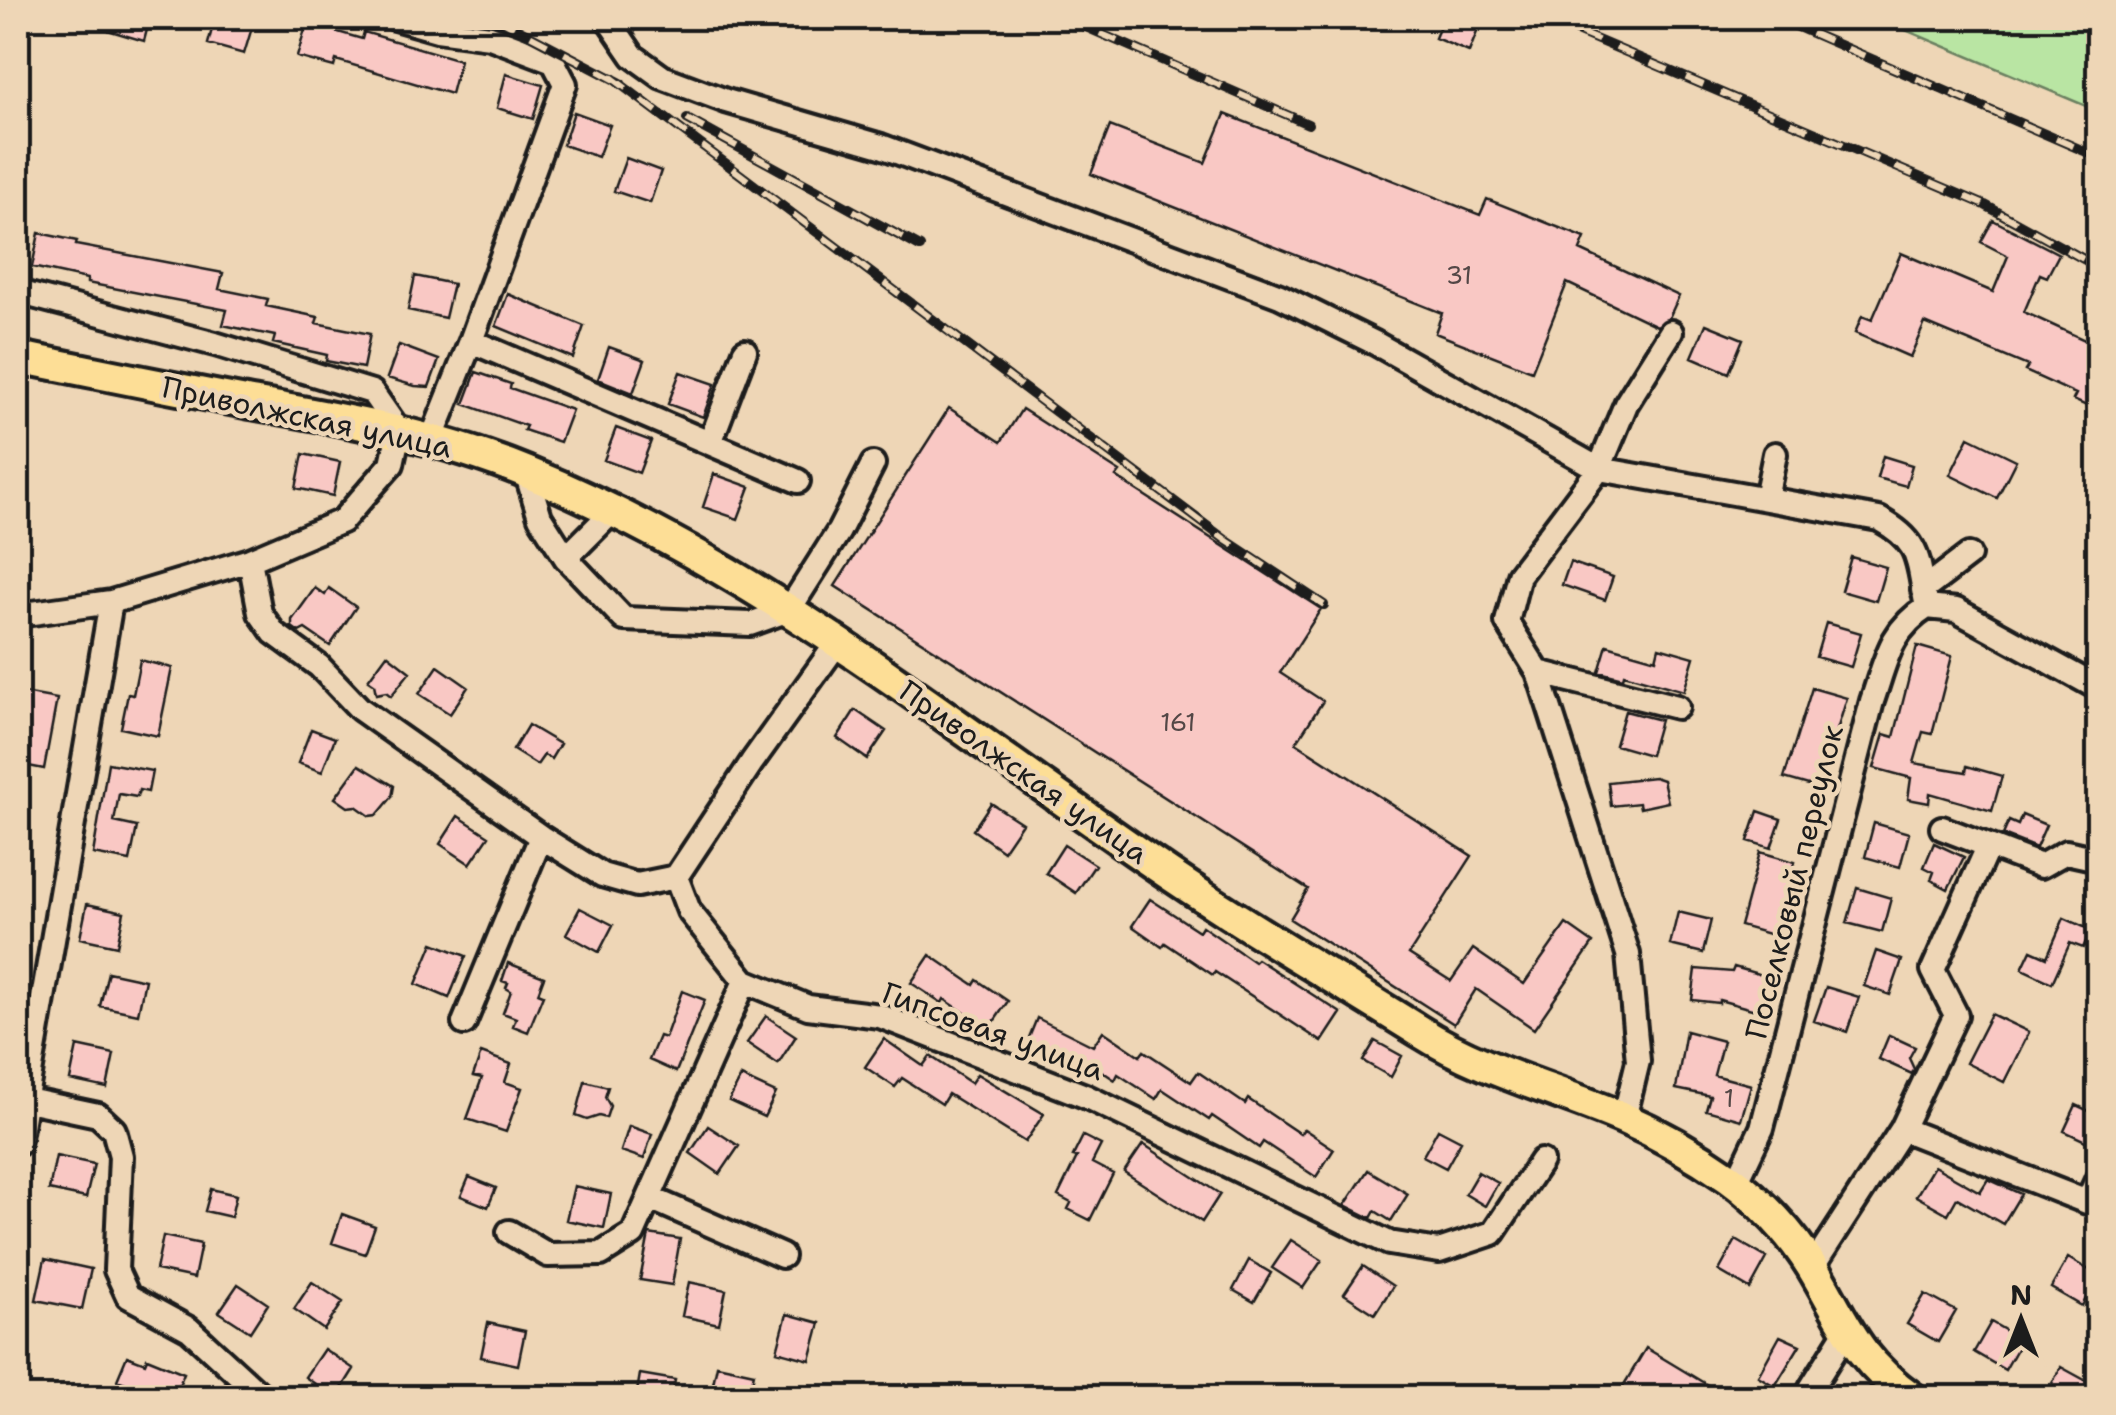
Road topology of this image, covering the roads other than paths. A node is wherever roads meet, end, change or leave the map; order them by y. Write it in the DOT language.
graph roads {
  1 [pos="396,18"];
  2 [pos="607,18"];
  3 [pos="18,292"];
  4 [pos="1670,332"];
  5 [pos="471,341"];
  6 [pos="745,351"];
  7 [pos="18,356"];
  8 [pos="399,431"];
  9 [pos="432,438"];
  10 [pos="710,443"];
  11 [pos="1775,454"];
  12 [pos="874,464"];
  13 [pos="1599,469"];
  14 [pos="526,472"];
  15 [pos="798,481"];
  16 [pos="1766,498"];
  17 [pos="614,510"];
  18 [pos="1969,555"];
  19 [pos="566,558"];
  20 [pos="250,560"];
  21 [pos="1925,598"];
  22 [pos="111,602"];
  23 [pos="789,610"];
  24 [pos="18,615"];
  25 [pos="838,642"];
  26 [pos="1538,672"];
  27 [pos="2098,688"];
  28 [pos="1677,707"];
  29 [pos="1942,828"];
  30 [pos="541,837"];
  31 [pos="1988,847"];
  32 [pos="2098,859"];
  33 [pos="676,877"];
  34 [pos="745,982"];
  35 [pos="464,1023"];
  36 [pos="21,1099"];
  37 [pos="1624,1118"];
  38 [pos="1902,1129"];
  39 [pos="18,1144"];
  40 [pos="1541,1161"];
  41 [pos="2098,1178"];
  42 [pos="1736,1183"];
  43 [pos="650,1198"];
  44 [pos="509,1232"];
  45 [pos="782,1256"];
  46 [pos="1812,1268"];
  47 [pos="1846,1332"];
  48 [pos="1811,1388"];
  49 [pos="264,1398"];
  50 [pos="1912,1398"];
  1 -- 5 [label="street"];
  2 -- 13 [label="street"];
  3 -- 8 [label="street"];
  4 -- 13 [label="street"];
  5 -- 9 [label="street"];
  5 -- 10 [label="street"];
  6 -- 10 [label="street"];
  7 -- 8 [label="main road, Приволжская улица"];
  8 -- 9 [label="main road, Приволжская улица"];
  8 -- 20 [label="street"];
  9 -- 14 [label="main road, Приволжская улица"];
  10 -- 15 [label="street"];
  11 -- 16 [label="street"];
  12 -- 23 [label="street"];
  13 -- 16 [label="street"];
  13 -- 26 [label="street"];
  14 -- 17 [label="main road, Приволжская улица"];
  14 -- 19 [label="street"];
  16 -- 21 [label="street"];
  17 -- 19 [label="street"];
  17 -- 23 [label="main road, Приволжская улица"];
  18 -- 21 [label="street, Поселковый переулок"];
  19 -- 23 [label="street"];
  20 -- 22 [label="street"];
  20 -- 30 [label="street"];
  21 -- 27 [label="street"];
  21 -- 42 [label="street, Поселковый переулок"];
  22 -- 24 [label="street"];
  22 -- 36 [label="street"];
  23 -- 25 [label="main road, Приволжская улица"];
  25 -- 33 [label="street"];
  25 -- 37 [label="main road, Приволжская улица"];
  26 -- 28 [label="street"];
  26 -- 37 [label="street"];
  29 -- 31 [label="street"];
  30 -- 33 [label="street"];
  30 -- 35 [label="street"];
  31 -- 32 [label="street"];
  31 -- 38 [label="street"];
  33 -- 34 [label="street, Гипсовая улица"];
  34 -- 40 [label="street, Гипсовая улица"];
  34 -- 43 [label="street"];
  36 -- 39 [label="street"];
  36 -- 49 [label="street"];
  37 -- 42 [label="main road, Приволжская улица"];
  38 -- 41 [label="street"];
  38 -- 46 [label="street"];
  42 -- 46 [label="main road, Приволжская улица"];
  43 -- 44 [label="street"];
  43 -- 45 [label="street"];
  46 -- 47 [label="main road, Приволжская улица"];
  47 -- 48 [label="street"];
  47 -- 50 [label="main road, Приволжская улица"];
}
